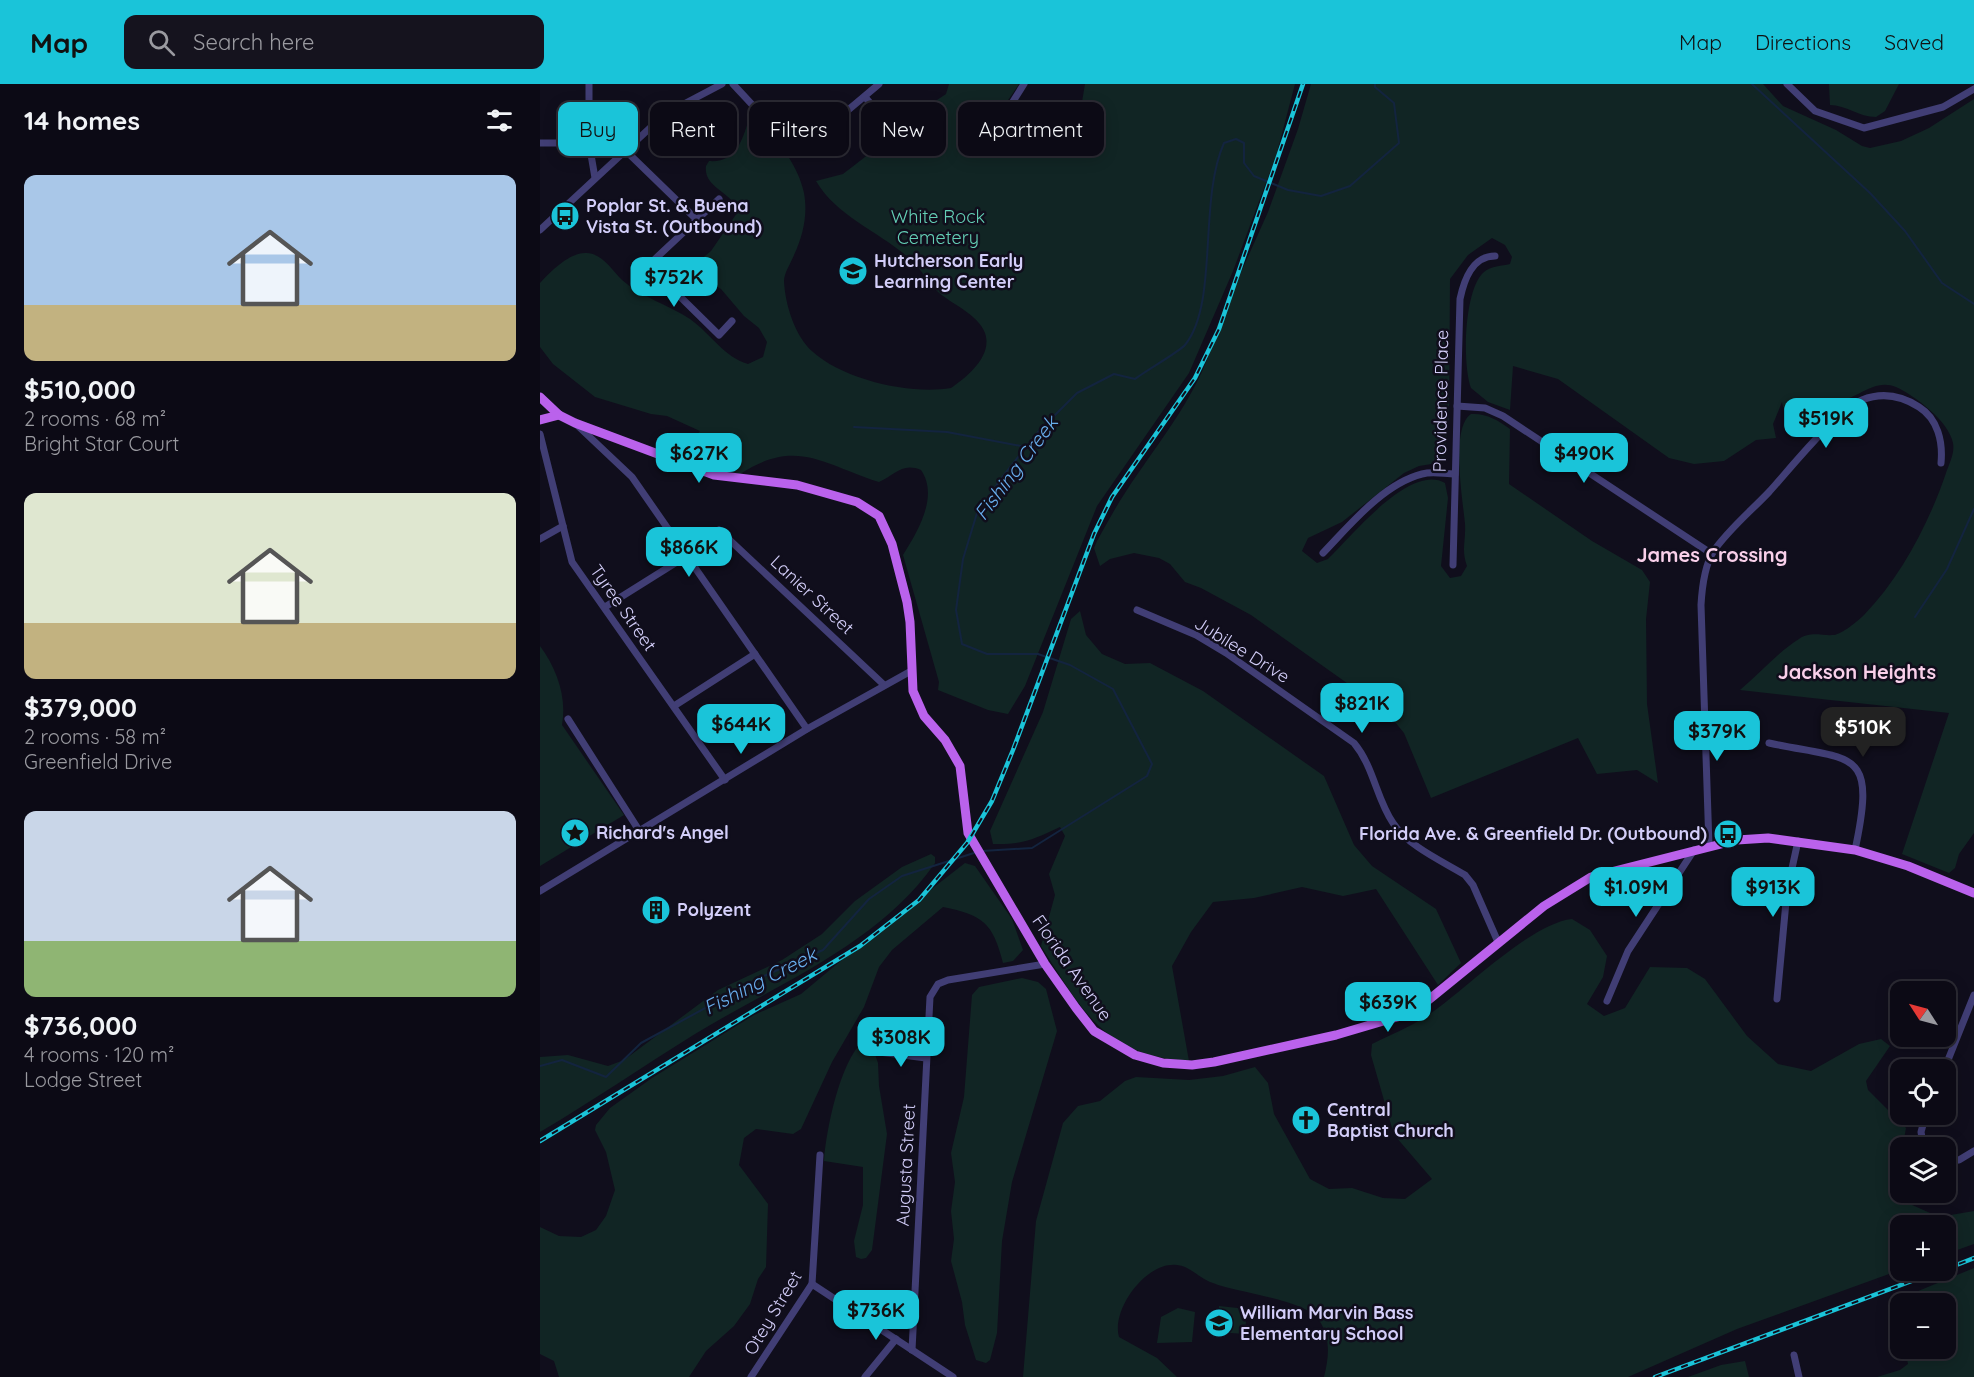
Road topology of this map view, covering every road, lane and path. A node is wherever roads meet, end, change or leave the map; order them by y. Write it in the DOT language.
graph roads {
  1 [pos="589,84"];
  2 [pos="722,84"];
  3 [pos="733,84"];
  4 [pos="879,84"];
  5 [pos="1024,84"];
  6 [pos="1787,84"];
  7 [pos="1974,89"];
  8 [pos="865,97"];
  9 [pos="589,102"];
  10 [pos="869,102"];
  11 [pos="1013,102"];
  12 [pos="638,140"];
  13 [pos="540,143"];
  14 [pos="558,143"];
  15 [pos="591,156"];
  16 [pos="619,156"];
  17 [pos="632,156"];
  18 [pos="595,178"];
  19 [pos="719,199"];
  20 [pos="696,219"];
  21 [pos="540,230"];
  22 [pos="1495,256"];
  23 [pos="732,321"];
  24 [pos="540,397"];
  25 [pos="1457,406"];
  26 [pos="559,415"];
  27 [pos="540,420"];
  28 [pos="575,423"];
  29 [pos="540,434"];
  30 [pos="1941,463"];
  31 [pos="1455,474"];
  32 [pos="563,526"];
  33 [pos="540,539"];
  34 [pos="1323,553"];
  35 [pos="1712,554"];
  36 [pos="688,555"];
  37 [pos="1453,565"];
  38 [pos="604,607"];
  39 [pos="1137,610"];
  40 [pos="755,654"];
  41 [pos="911,671"];
  42 [pos="884,684"];
  43 [pos="674,706"];
  44 [pos="568,719"];
  45 [pos="807,729"];
  46 [pos="1768,743"];
  47 [pos="725,780"];
  48 [pos="640,832"];
  49 [pos="1798,841"];
  50 [pos="1709,846"];
  51 [pos="1694,850"];
  52 [pos="1855,850"];
  53 [pos="540,891"];
  54 [pos="1974,893"];
  55 [pos="1498,942"];
  56 [pos="1045,964"];
  57 [pos="1974,995"];
  58 [pos="1777,999"];
  59 [pos="1607,1001"];
  60 [pos="879,1052"];
  61 [pos="926,1058"];
  62 [pos="1948,1059"];
  63 [pos="1974,1151"];
  64 [pos="820,1155"];
  65 [pos="1956,1160"];
  66 [pos="812,1284"];
  67 [pos="896,1339"];
  68 [pos="912,1350"];
  69 [pos="1794,1355"];
  70 [pos="750,1377"];
  71 [pos="865,1377"];
  72 [pos="953,1377"];
  73 [pos="1799,1377"];
  1 -- 9 [label="street"];
  2 -- 12 [label="street"];
  3 -- 8 [label="street"];
  4 -- 8 [label="street"];
  5 -- 11 [label="street"];
  6 -- 7 [label="street"];
  8 -- 10 [label="street"];
  13 -- 14 [label="street"];
  15 -- 18 [label="street"];
  16 -- 18 [label="street"];
  17 -- 20 [label="street"];
  18 -- 21 [label="street"];
  19 -- 20 [label="street"];
  20 -- 23 [label="street"];
  22 -- 25 [label="street, Providence Place"];
  24 -- 26 [label="main road, Florida Avenue"];
  25 -- 31 [label="street, Providence Place"];
  25 -- 35 [label="street"];
  26 -- 27 [label="main road"];
  26 -- 28 [label="main road, Florida Avenue"];
  28 -- 36 [label="street"];
  28 -- 41 [label="main road, Florida Avenue"];
  29 -- 32 [label="street, Tyree Street"];
  30 -- 35 [label="street"];
  31 -- 34 [label="street"];
  31 -- 37 [label="street, Providence Place"];
  32 -- 33 [label="street"];
  32 -- 38 [label="street, Tyree Street"];
  35 -- 50 [label="street"];
  36 -- 38 [label="street"];
  36 -- 40 [label="street"];
  36 -- 42 [label="street, Lanier Street"];
  38 -- 43 [label="street, Tyree Street"];
  39 -- 55 [label="street, Jubilee Drive"];
  40 -- 43 [label="street"];
  40 -- 45 [label="street"];
  41 -- 42 [label="street"];
  41 -- 56 [label="main road, Florida Avenue"];
  42 -- 45 [label="street"];
  43 -- 47 [label="street, Tyree Street"];
  44 -- 48 [label="street"];
  45 -- 47 [label="street"];
  46 -- 52 [label="street"];
  47 -- 48 [label="street"];
  48 -- 53 [label="street"];
  49 -- 50 [label="main road, Florida Avenue"];
  49 -- 52 [label="main road, Florida Avenue"];
  49 -- 58 [label="street"];
  50 -- 51 [label="main road, Florida Avenue"];
  51 -- 55 [label="main road, Florida Avenue"];
  51 -- 59 [label="street"];
  52 -- 54 [label="main road, Florida Avenue"];
  55 -- 56 [label="main road, Florida Avenue"];
  56 -- 61 [label="street, Augusta Street"];
  57 -- 62 [label="street"];
  60 -- 61 [label="street"];
  61 -- 68 [label="street, Augusta Street"];
  63 -- 65 [label="street"];
  64 -- 66 [label="street, Otey Street"];
  66 -- 67 [label="street"];
  66 -- 70 [label="street, Otey Street"];
  67 -- 68 [label="street"];
  67 -- 71 [label="street"];
  68 -- 72 [label="street"];
  69 -- 73 [label="street"];
}
